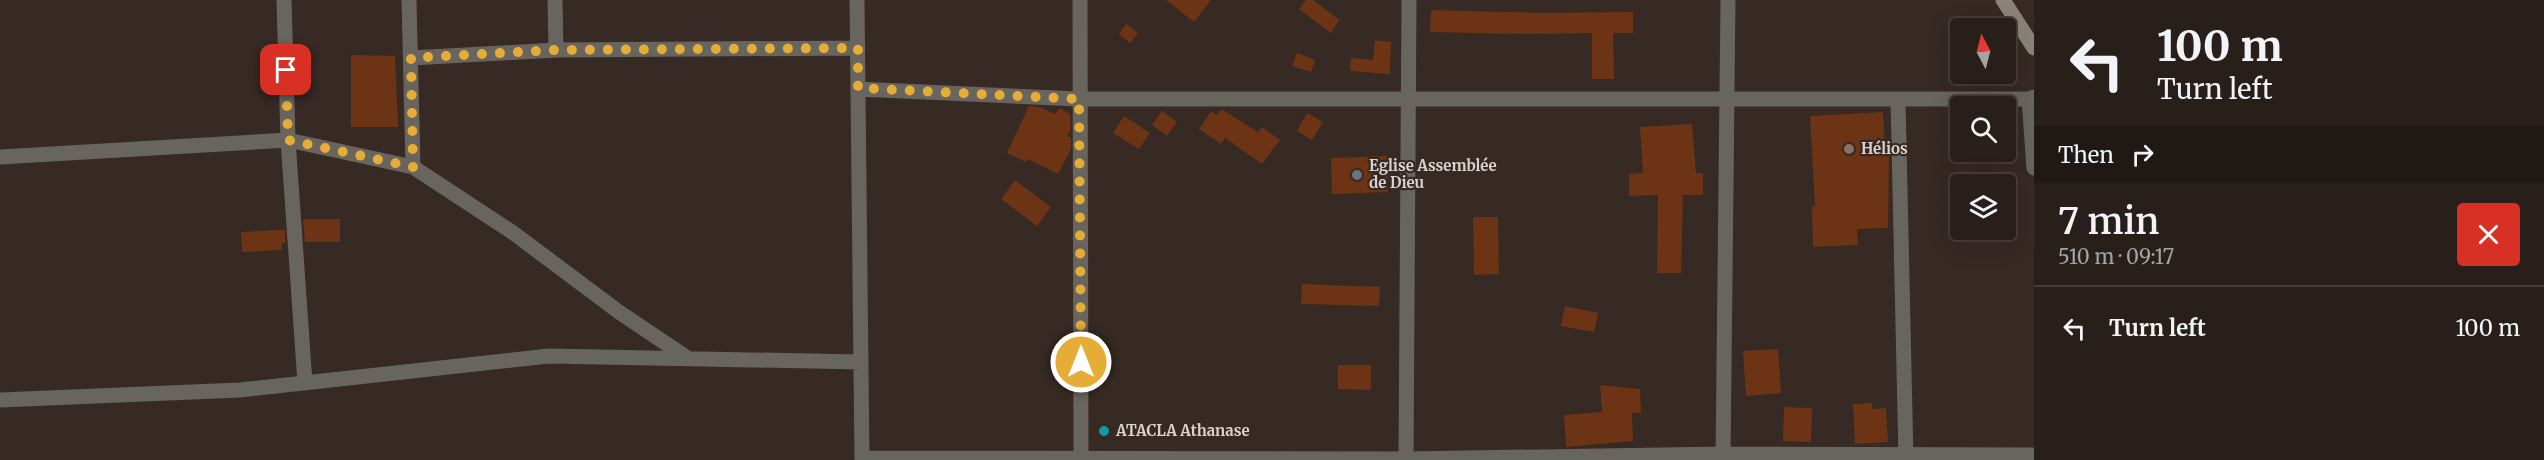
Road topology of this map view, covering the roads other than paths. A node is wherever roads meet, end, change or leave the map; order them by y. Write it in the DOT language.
graph roads {
  1 [pos="284,0"];
  2 [pos="409,0"];
  3 [pos="555,0"];
  4 [pos="857,0"];
  5 [pos="1080,0"];
  6 [pos="1409,0"];
  7 [pos="1728,0"];
  8 [pos="2003,0"];
  9 [pos="858,48"];
  10 [pos="2034,48"];
  11 [pos="556,50"];
  12 [pos="411,58"];
  13 [pos="858,88"];
  14 [pos="2032,98"];
  15 [pos="1079,99"];
  16 [pos="1409,99"];
  17 [pos="1727,99"];
  18 [pos="1898,99"];
  19 [pos="288,140"];
  20 [pos="0,157"];
  21 [pos="413,167"];
  22 [pos="2034,168"];
  23 [pos="686,357"];
  24 [pos="861,362"];
  25 [pos="305,383"];
  26 [pos="0,400"];
  27 [pos="1723,457"];
  28 [pos="2032,457"];
  29 [pos="1081,458"];
  30 [pos="1906,458"];
  31 [pos="862,459"];
  32 [pos="1406,459"];
  1 -- 19 [label="street"];
  2 -- 12 [label="street"];
  3 -- 11 [label="street"];
  4 -- 9 [label="street"];
  5 -- 15 [label="street"];
  6 -- 16 [label="street"];
  7 -- 17 [label="street"];
  8 -- 10 [label="main road"];
  9 -- 11 [label="street"];
  9 -- 13 [label="street"];
  11 -- 12 [label="street"];
  12 -- 21 [label="street"];
  13 -- 15 [label="street"];
  13 -- 24 [label="street"];
  14 -- 18 [label="street"];
  14 -- 22 [label="street"];
  15 -- 16 [label="street"];
  15 -- 29 [label="street"];
  16 -- 17 [label="street"];
  16 -- 32 [label="street"];
  17 -- 18 [label="street"];
  17 -- 27 [label="street"];
  18 -- 30 [label="street"];
  19 -- 20 [label="street"];
  19 -- 21 [label="street"];
  19 -- 25 [label="street"];
  21 -- 23 [label="street"];
  23 -- 24 [label="street"];
  23 -- 25 [label="street"];
  24 -- 31 [label="street"];
  25 -- 26 [label="street"];
  27 -- 30 [label="street"];
  27 -- 32 [label="street"];
  28 -- 30 [label="street"];
  29 -- 31 [label="street"];
  29 -- 32 [label="street"];
}
